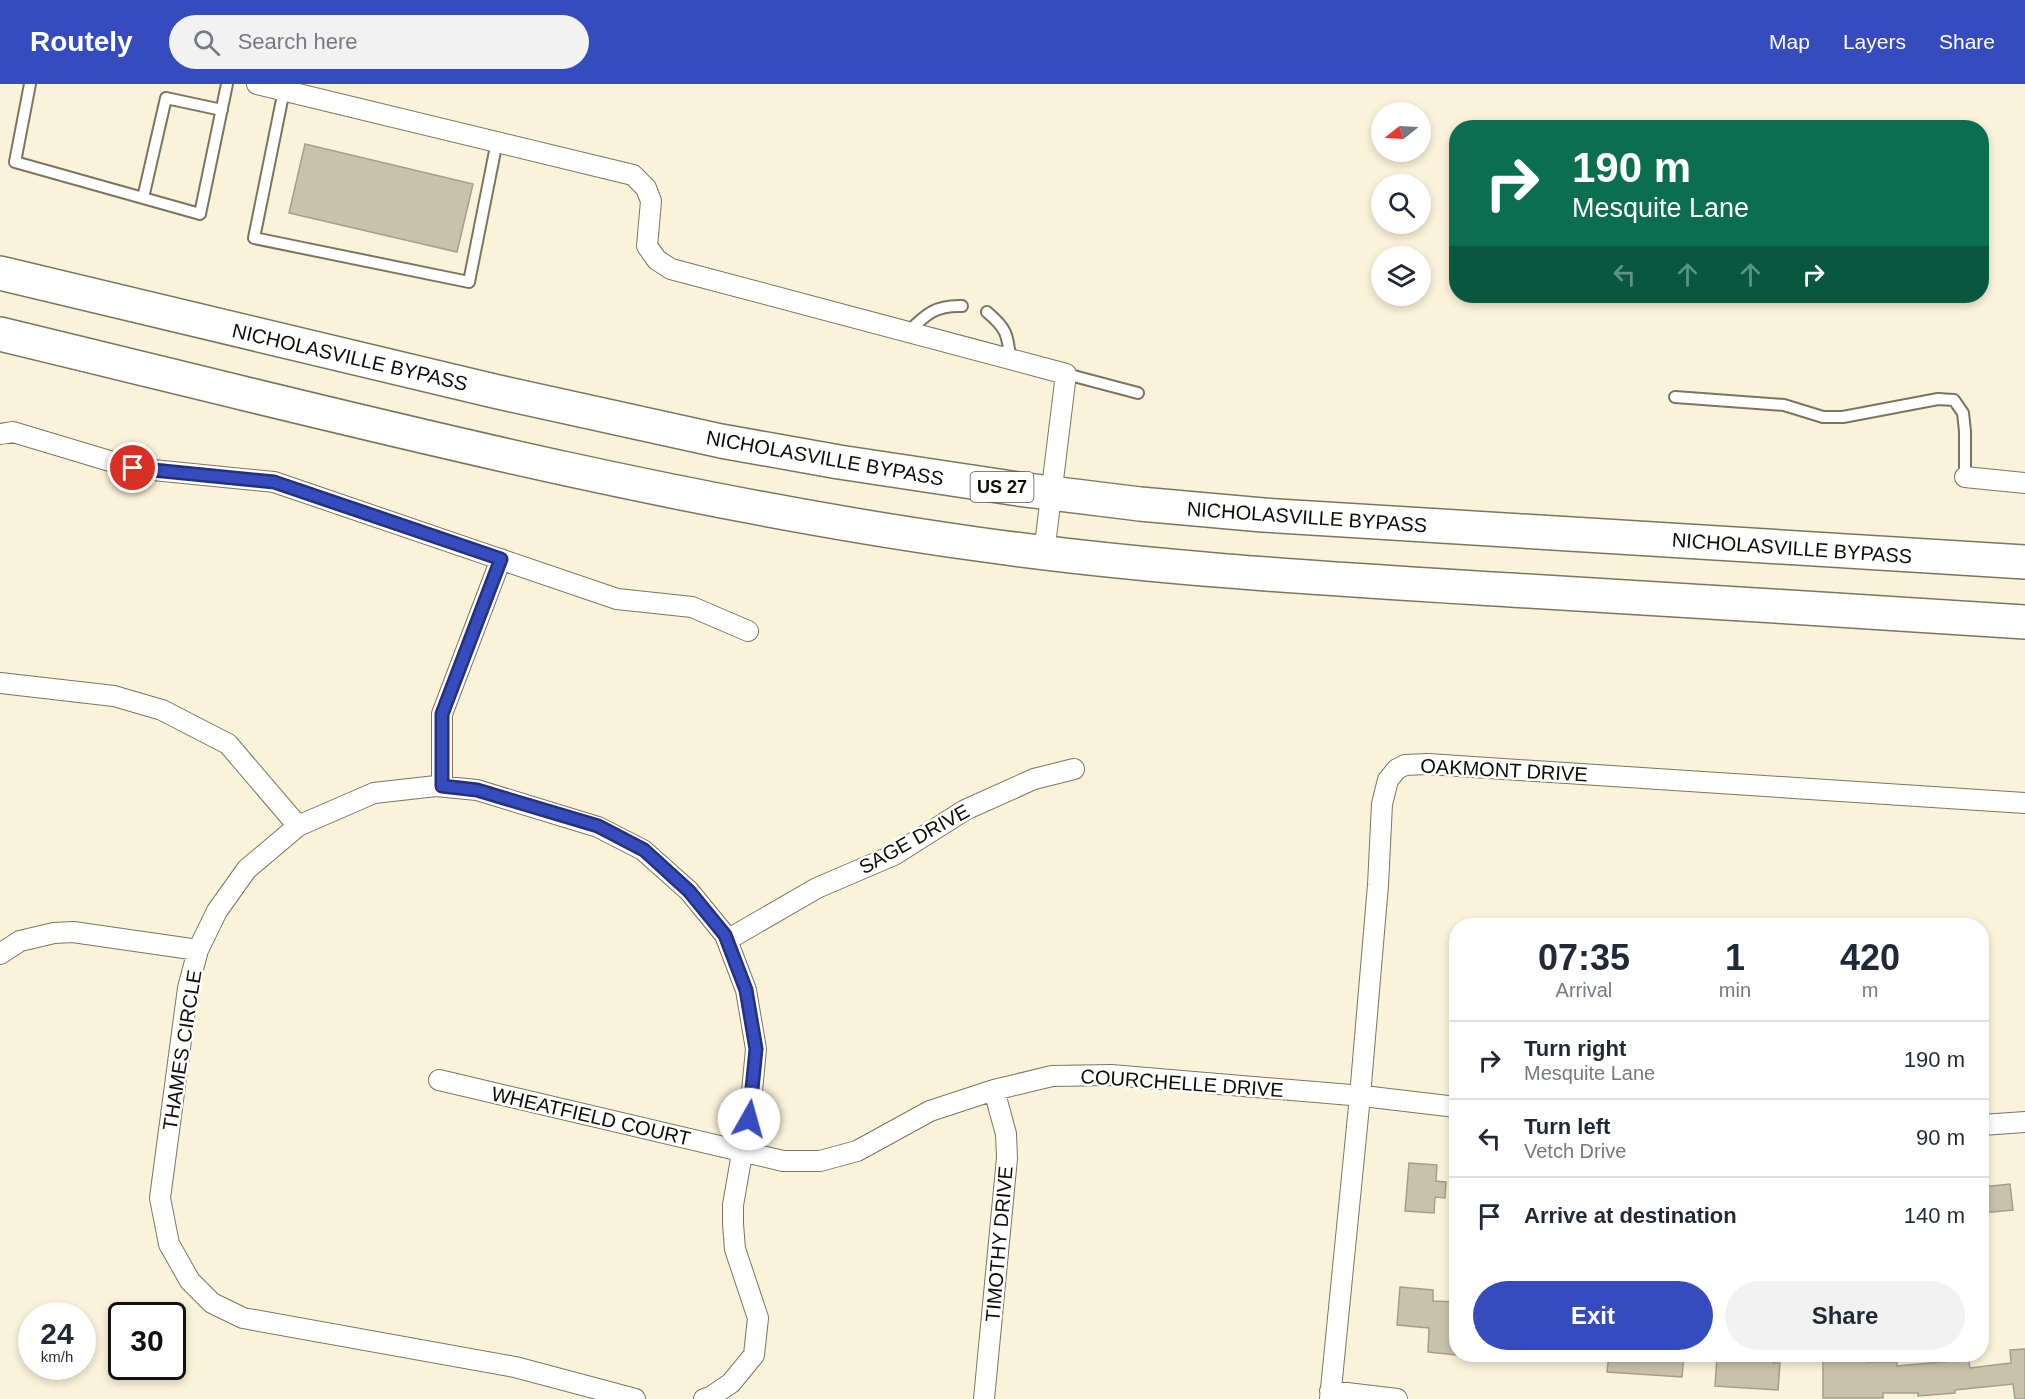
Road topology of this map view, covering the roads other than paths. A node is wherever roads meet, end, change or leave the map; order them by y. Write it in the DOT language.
graph roads {
  1 [pos="30,84"];
  2 [pos="227,84"];
  3 [pos="256,84"];
  4 [pos="284,90"];
  5 [pos="222,110"];
  6 [pos="497,141"];
  7 [pos="143,198"];
  8 [pos="0,273"];
  9 [pos="962,306"];
  10 [pos="987,312"];
  11 [pos="908,332"];
  12 [pos="0,334"];
  13 [pos="1010,359"];
  14 [pos="1066,374"];
  15 [pos="1138,393"];
  16 [pos="1675,397"];
  17 [pos="0,434"];
  18 [pos="1965,477"];
  19 [pos="2025,483"];
  20 [pos="1050,493"];
  21 [pos="1044,553"];
  22 [pos="501,559"];
  23 [pos="2025,562"];
  24 [pos="2025,622"];
  25 [pos="748,631"];
  26 [pos="0,683"];
  27 [pos="1074,769"];
  28 [pos="442,786"];
  29 [pos="2025,803"];
  30 [pos="298,826"];
  31 [pos="727,940"];
  32 [pos="198,950"];
  33 [pos="0,954"];
  34 [pos="439,1080"];
  35 [pos="994,1090"];
  36 [pos="1360,1096"];
  37 [pos="1449,1106"];
  38 [pos="2025,1122"];
  39 [pos="1989,1125"];
  40 [pos="743,1152"];
  41 [pos="1330,1395"];
  42 [pos="635,1399"];
  43 [pos="704,1399"];
  44 [pos="984,1399"];
  45 [pos="1397,1399"];
  1 -- 7 [label="lane"];
  2 -- 5 [label="lane"];
  3 -- 4 [label="street"];
  4 -- 6 [label="street"];
  4 -- 6 [label="lane"];
  5 -- 7 [label="lane"];
  5 -- 7 [label="lane"];
  6 -- 11 [label="street"];
  8 -- 20 [label="highway, NICHOLASVILLE BYPASS / US 27"];
  9 -- 11 [label="lane"];
  10 -- 13 [label="lane"];
  11 -- 13 [label="street"];
  12 -- 21 [label="highway"];
  13 -- 14 [label="street"];
  14 -- 15 [label="lane"];
  14 -- 20 [label="street"];
  16 -- 18 [label="lane"];
  17 -- 22 [label="street"];
  18 -- 19 [label="street"];
  20 -- 21 [label="street"];
  20 -- 23 [label="highway, NICHOLASVILLE BYPASS / US 27"];
  21 -- 24 [label="highway"];
  22 -- 25 [label="street"];
  22 -- 28 [label="street"];
  26 -- 30 [label="street"];
  27 -- 31 [label="street, SAGE DRIVE"];
  28 -- 30 [label="street, THAMES CIRCLE"];
  28 -- 31 [label="street, THAMES CIRCLE"];
  29 -- 36 [label="street, OAKMONT DRIVE"];
  30 -- 32 [label="street, THAMES CIRCLE"];
  31 -- 40 [label="street, THAMES CIRCLE"];
  32 -- 33 [label="street"];
  32 -- 42 [label="street, THAMES CIRCLE"];
  34 -- 40 [label="street, WHEATFIELD COURT"];
  35 -- 36 [label="street, COURCHELLE DRIVE"];
  35 -- 40 [label="street, COURCHELLE DRIVE"];
  35 -- 44 [label="street, TIMOTHY DRIVE"];
  36 -- 37 [label="street, COURCHELLE DRIVE"];
  36 -- 41 [label="street, OAKMONT DRIVE"];
  38 -- 39 [label="street"];
  40 -- 43 [label="street, THAMES CIRCLE"];
  41 -- 45 [label="street"];
}
